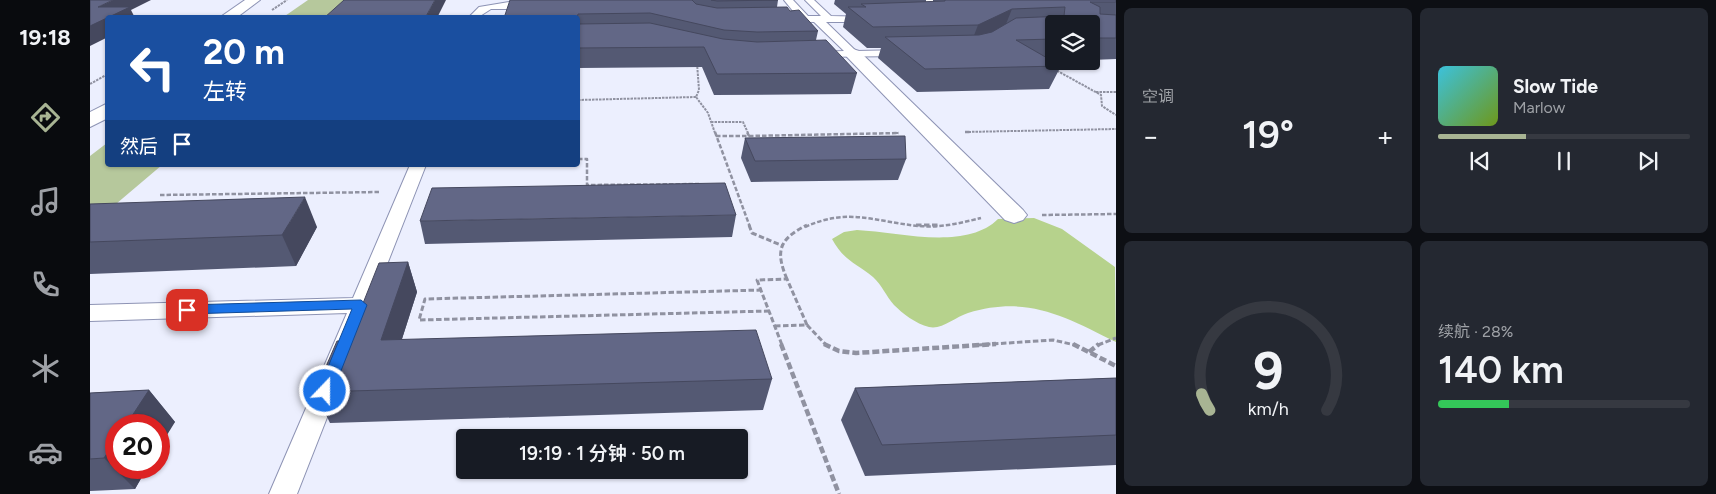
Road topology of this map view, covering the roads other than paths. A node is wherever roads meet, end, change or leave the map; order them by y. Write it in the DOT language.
graph roads {
  1 [pos="788,0"];
  2 [pos="809,0"];
  3 [pos="969,1"];
  4 [pos="260,2"];
  5 [pos="544,6"];
  6 [pos="232,15"];
  7 [pos="249,15"];
  8 [pos="474,15"];
  9 [pos="923,18"];
  10 [pos="805,19"];
  11 [pos="817,19"];
  12 [pos="829,19"];
  13 [pos="876,19"];
  14 [pos="769,20"];
  15 [pos="919,53"];
  16 [pos="853,54"];
  17 [pos="803,55"];
  18 [pos="105,95"];
  19 [pos="90,104"];
  20 [pos="105,111"];
  21 [pos="90,121"];
  22 [pos="417,167"];
  23 [pos="1014,215"];
  24 [pos="361,305"];
  25 [pos="90,313"];
  26 [pos="283,494"];
  1 -- 10 [label="lane"];
  2 -- 12 [label="lane"];
  3 -- 9 [label="lane"];
  4 -- 6 [label="street"];
  4 -- 7 [label="street"];
  5 -- 8 [label="lane"];
  10 -- 11 [label="lane"];
  10 -- 14 [label="lane"];
  11 -- 12 [label="lane"];
  11 -- 16 [label="lane"];
  12 -- 13 [label="lane"];
  15 -- 16 [label="lane"];
  16 -- 17 [label="lane"];
  16 -- 23 [label="street"];
  18 -- 19 [label="street"];
  20 -- 21 [label="street"];
  22 -- 24 [label="lane"];
  24 -- 25 [label="lane"];
  24 -- 26 [label="lane"];
}
